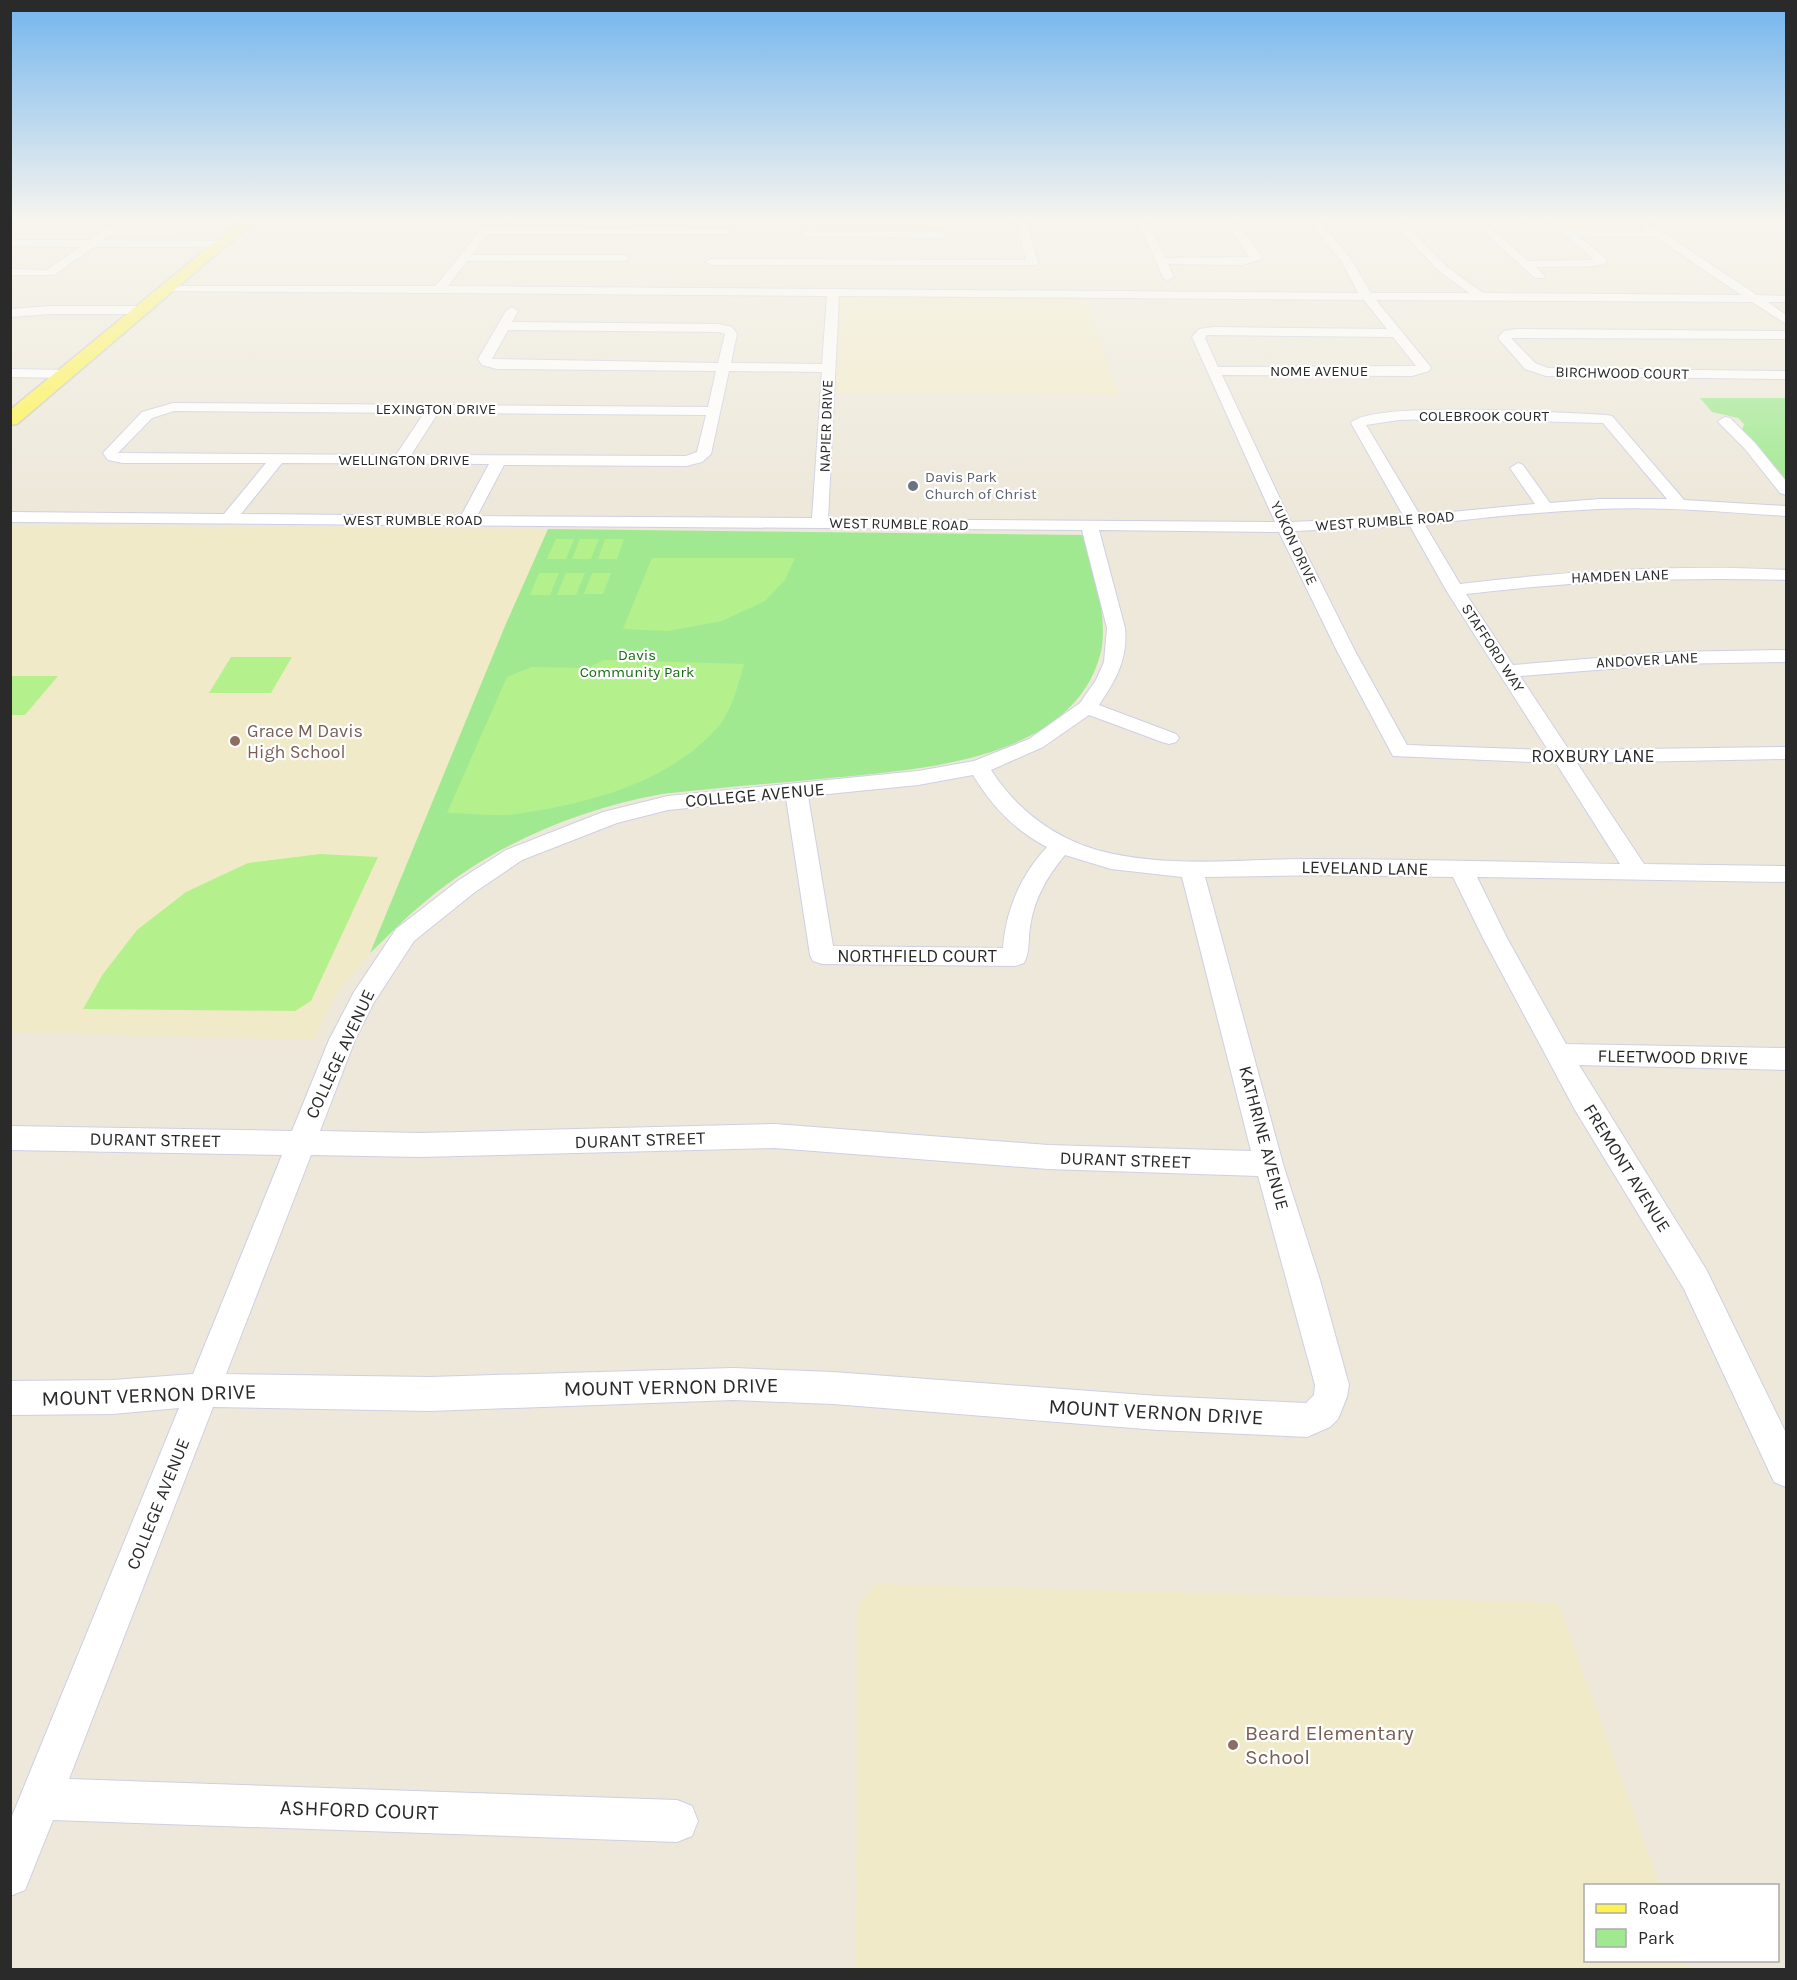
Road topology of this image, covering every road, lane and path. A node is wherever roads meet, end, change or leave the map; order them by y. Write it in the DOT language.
graph roads {
  1 [pos="136,314"];
  2 [pos="510,314"];
  3 [pos="832,314"];
  4 [pos="1383,314"];
  5 [pos="504,326"];
  6 [pos="1398,333"];
  7 [pos="1786,335"];
  8 [pos="724,368"];
  9 [pos="828,368"];
  10 [pos="1215,371"];
  11 [pos="10,374"];
  12 [pos="66,374"];
  13 [pos="1786,375"];
  14 [pos="434,409"];
  15 [pos="714,411"];
  16 [pos="10,420"];
  17 [pos="1361,420"];
  18 [pos="1725,421"];
  19 [pos="112,455"];
  20 [pos="278,459"];
  21 [pos="400,460"];
  22 [pos="499,460"];
  23 [pos="1518,468"];
  24 [pos="1786,490"];
  25 [pos="1679,504"];
  26 [pos="1545,507"];
  27 [pos="1786,511"];
  28 [pos="10,517"];
  29 [pos="228,519"];
  30 [pos="466,520"];
  31 [pos="1414,521"];
  32 [pos="820,523"];
  33 [pos="1089,525"];
  34 [pos="1285,527"];
  35 [pos="1786,575"];
  36 [pos="1455,590"];
  37 [pos="1786,656"];
  38 [pos="1509,671"];
  39 [pos="1087,707"];
  40 [pos="1168,738"];
  41 [pos="1400,751"];
  42 [pos="1786,753"];
  43 [pos="1562,757"];
  44 [pos="979,767"];
  45 [pos="796,791"];
  46 [pos="1062,844"];
  47 [pos="1191,868"];
  48 [pos="1461,869"];
  49 [pos="1637,872"];
  50 [pos="1786,874"];
  51 [pos="1560,1054"];
  52 [pos="1786,1059"];
  53 [pos="10,1138"];
  54 [pos="301,1143"];
  55 [pos="1269,1164"];
  56 [pos="203,1390"];
  57 [pos="10,1398"];
  58 [pos="1327,1408"];
  59 [pos="1786,1470"];
  60 [pos="42,1798"];
  61 [pos="677,1821"];
  62 [pos="10,1875"];
  1 -- 12 [label="main road"];
  2 -- 5 [label="street"];
  3 -- 9 [label="street, NAPIER DRIVE"];
  4 -- 6 [label="street"];
  5 -- 8 [label="street"];
  5 -- 8 [label="street"];
  6 -- 10 [label="street, YUKON DRIVE"];
  6 -- 10 [label="street, NOME AVENUE"];
  7 -- 13 [label="street, BIRCHWOOD COURT"];
  8 -- 9 [label="street"];
  8 -- 15 [label="street"];
  9 -- 32 [label="street, NAPIER DRIVE"];
  10 -- 34 [label="street, YUKON DRIVE"];
  11 -- 12 [label="street"];
  12 -- 16 [label="main road"];
  14 -- 15 [label="street, LEXINGTON DRIVE"];
  14 -- 19 [label="street, LEXINGTON DRIVE"];
  14 -- 21 [label="street"];
  15 -- 22 [label="street, WELLINGTON DRIVE"];
  17 -- 25 [label="street, COLEBROOK COURT"];
  17 -- 31 [label="street, STAFFORD WAY"];
  18 -- 24 [label="street"];
  19 -- 20 [label="street, WELLINGTON DRIVE"];
  20 -- 21 [label="street, WELLINGTON DRIVE"];
  20 -- 29 [label="street"];
  21 -- 22 [label="street, WELLINGTON DRIVE"];
  22 -- 30 [label="street"];
  23 -- 26 [label="street"];
  25 -- 26 [label="street, WEST RUMBLE ROAD"];
  25 -- 27 [label="street, WEST RUMBLE ROAD"];
  26 -- 31 [label="street, WEST RUMBLE ROAD"];
  28 -- 29 [label="street, WEST RUMBLE ROAD"];
  29 -- 30 [label="street, WEST RUMBLE ROAD"];
  30 -- 32 [label="street, WEST RUMBLE ROAD"];
  31 -- 34 [label="street, WEST RUMBLE ROAD"];
  31 -- 36 [label="street, STAFFORD WAY"];
  32 -- 33 [label="street, WEST RUMBLE ROAD"];
  33 -- 34 [label="street, WEST RUMBLE ROAD"];
  33 -- 39 [label="street, COLLEGE AVENUE"];
  34 -- 41 [label="street, YUKON DRIVE"];
  35 -- 36 [label="street, HAMDEN LANE"];
  36 -- 38 [label="street, STAFFORD WAY"];
  37 -- 38 [label="street, ANDOVER LANE"];
  38 -- 43 [label="street, STAFFORD WAY"];
  39 -- 40 [label="street"];
  39 -- 44 [label="street, COLLEGE AVENUE"];
  41 -- 43 [label="street, ROXBURY LANE"];
  42 -- 43 [label="street, ROXBURY LANE"];
  43 -- 49 [label="street, STAFFORD WAY"];
  44 -- 45 [label="street, COLLEGE AVENUE"];
  44 -- 46 [label="street, LEVELAND LANE"];
  45 -- 46 [label="street, NORTHFIELD COURT"];
  45 -- 54 [label="street, COLLEGE AVENUE"];
  46 -- 47 [label="street, LEVELAND LANE"];
  47 -- 48 [label="street, LEVELAND LANE"];
  47 -- 55 [label="street, KATHRINE AVENUE"];
  48 -- 49 [label="street, LEVELAND LANE"];
  48 -- 51 [label="street, FREMONT AVENUE"];
  49 -- 50 [label="street, LEVELAND LANE"];
  51 -- 52 [label="street, FLEETWOOD DRIVE"];
  51 -- 59 [label="street, FREMONT AVENUE"];
  53 -- 54 [label="street, DURANT STREET"];
  54 -- 55 [label="street, DURANT STREET"];
  54 -- 56 [label="street, COLLEGE AVENUE"];
  55 -- 58 [label="street, KATHRINE AVENUE"];
  56 -- 57 [label="street, MOUNT VERNON DRIVE"];
  56 -- 58 [label="street, MOUNT VERNON DRIVE"];
  56 -- 60 [label="street, COLLEGE AVENUE"];
  60 -- 61 [label="street, ASHFORD COURT"];
  60 -- 62 [label="street, COLLEGE AVENUE"];
}
